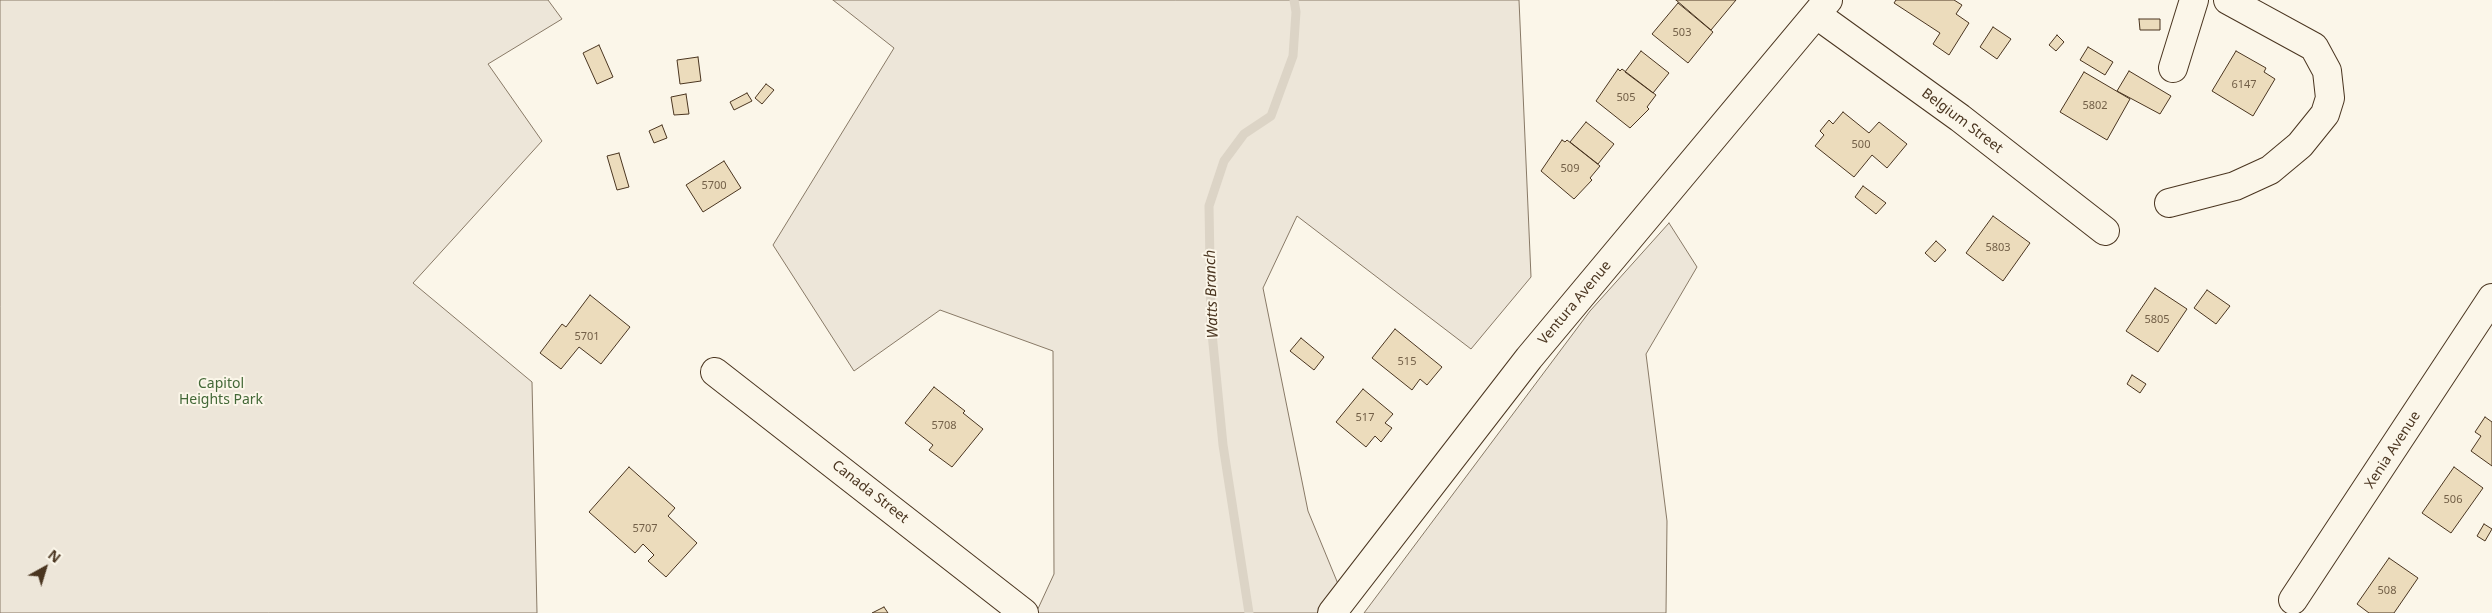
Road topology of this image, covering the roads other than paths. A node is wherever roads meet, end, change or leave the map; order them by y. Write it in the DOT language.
graph roads {
  1 [pos="2194,0"];
  2 [pos="2228,0"];
  3 [pos="1822,8"];
  4 [pos="2173,68"];
  5 [pos="2169,203"];
  6 [pos="2105,231"];
  7 [pos="2492,298"];
  8 [pos="716,372"];
  9 [pos="2293,600"];
  10 [pos="1024,613"];
  11 [pos="1332,613"];
  1 -- 4 [label="street"];
  2 -- 5 [label="street"];
  3 -- 6 [label="street, Belgium Street"];
  3 -- 11 [label="street, Ventura Avenue"];
  7 -- 9 [label="street, Xenia Avenue"];
  8 -- 10 [label="street, Canada Street"];
}
